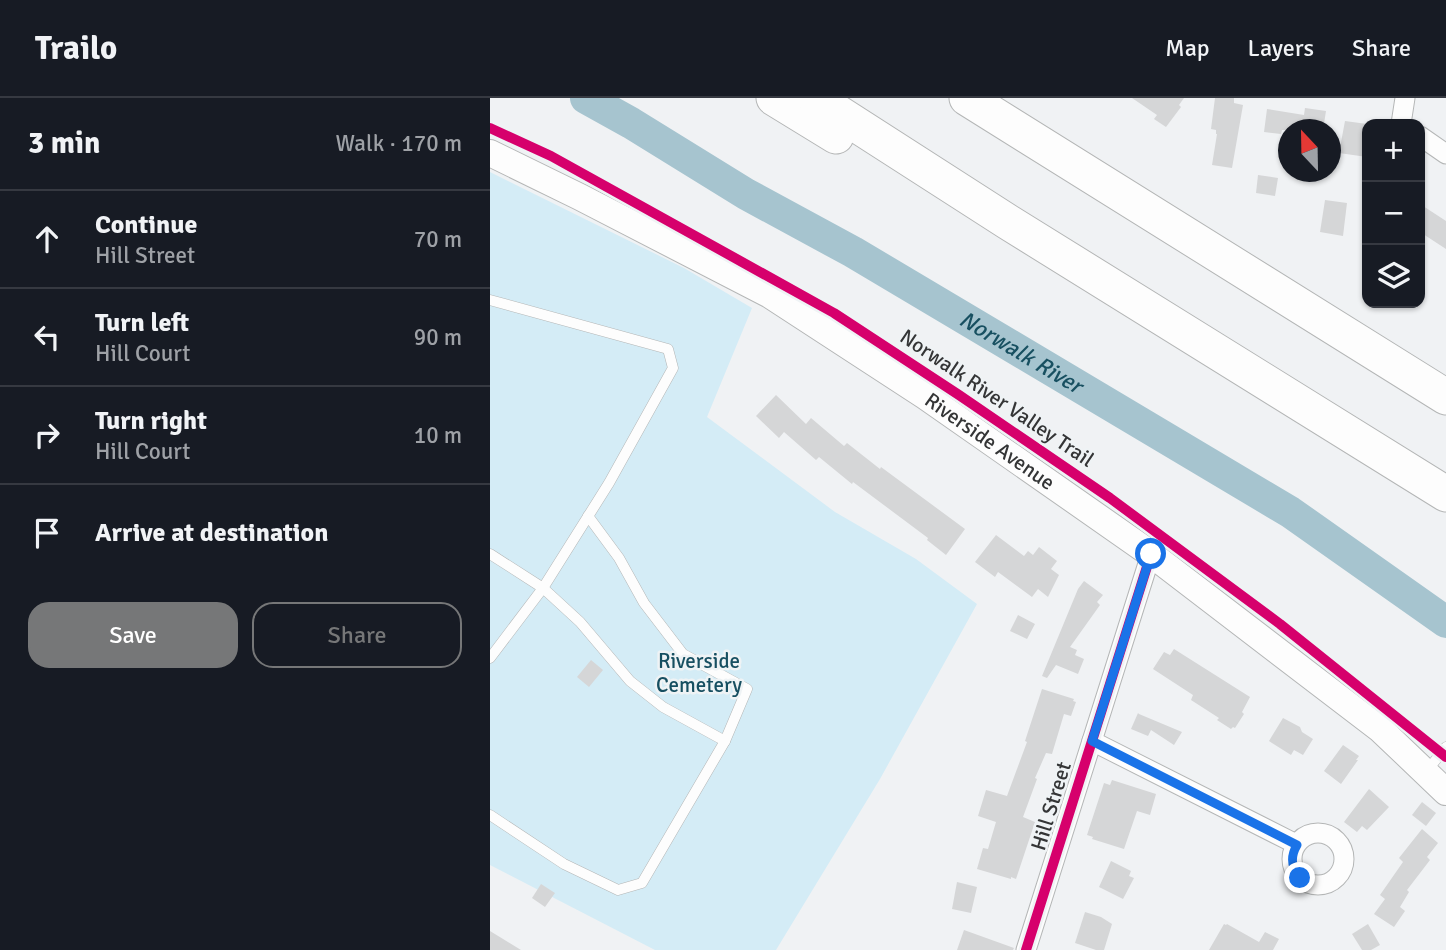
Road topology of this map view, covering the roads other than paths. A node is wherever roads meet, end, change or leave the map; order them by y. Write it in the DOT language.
graph roads {
  1 [pos="774,98"];
  2 [pos="815,98"];
  3 [pos="967,98"];
  4 [pos="1405,98"];
  5 [pos="1402,119"];
  6 [pos="1425,139"];
  7 [pos="490,153"];
  8 [pos="1446,154"];
  9 [pos="1008,222"];
  10 [pos="490,300"];
  11 [pos="1446,397"];
  12 [pos="1446,494"];
  13 [pos="588,516"];
  14 [pos="490,554"];
  15 [pos="1151,554"];
  16 [pos="543,588"];
  17 [pos="490,658"];
  18 [pos="725,741"];
  19 [pos="1092,741"];
  20 [pos="1446,747"];
  21 [pos="1426,773"];
  22 [pos="1446,792"];
  23 [pos="490,815"];
  24 [pos="1297,845"];
  25 [pos="1026,950"];
  1 -- 9 [label="highway"];
  2 -- 9 [label="highway"];
  3 -- 11 [label="highway"];
  4 -- 5 [label="street"];
  6 -- 8 [label="street"];
  7 -- 15 [label="main road, Riverside Avenue"];
  9 -- 12 [label="highway"];
  10 -- 13 [label="lane"];
  13 -- 16 [label="lane"];
  13 -- 18 [label="lane"];
  14 -- 16 [label="lane"];
  15 -- 19 [label="street, Hill Street"];
  15 -- 21 [label="main road, Riverside Avenue"];
  16 -- 17 [label="lane"];
  16 -- 18 [label="lane"];
  18 -- 23 [label="lane"];
  19 -- 24 [label="street"];
  19 -- 25 [label="street, Hill Street"];
  20 -- 21 [label="lane"];
  21 -- 22 [label="main road, Riverside Avenue"];
}
